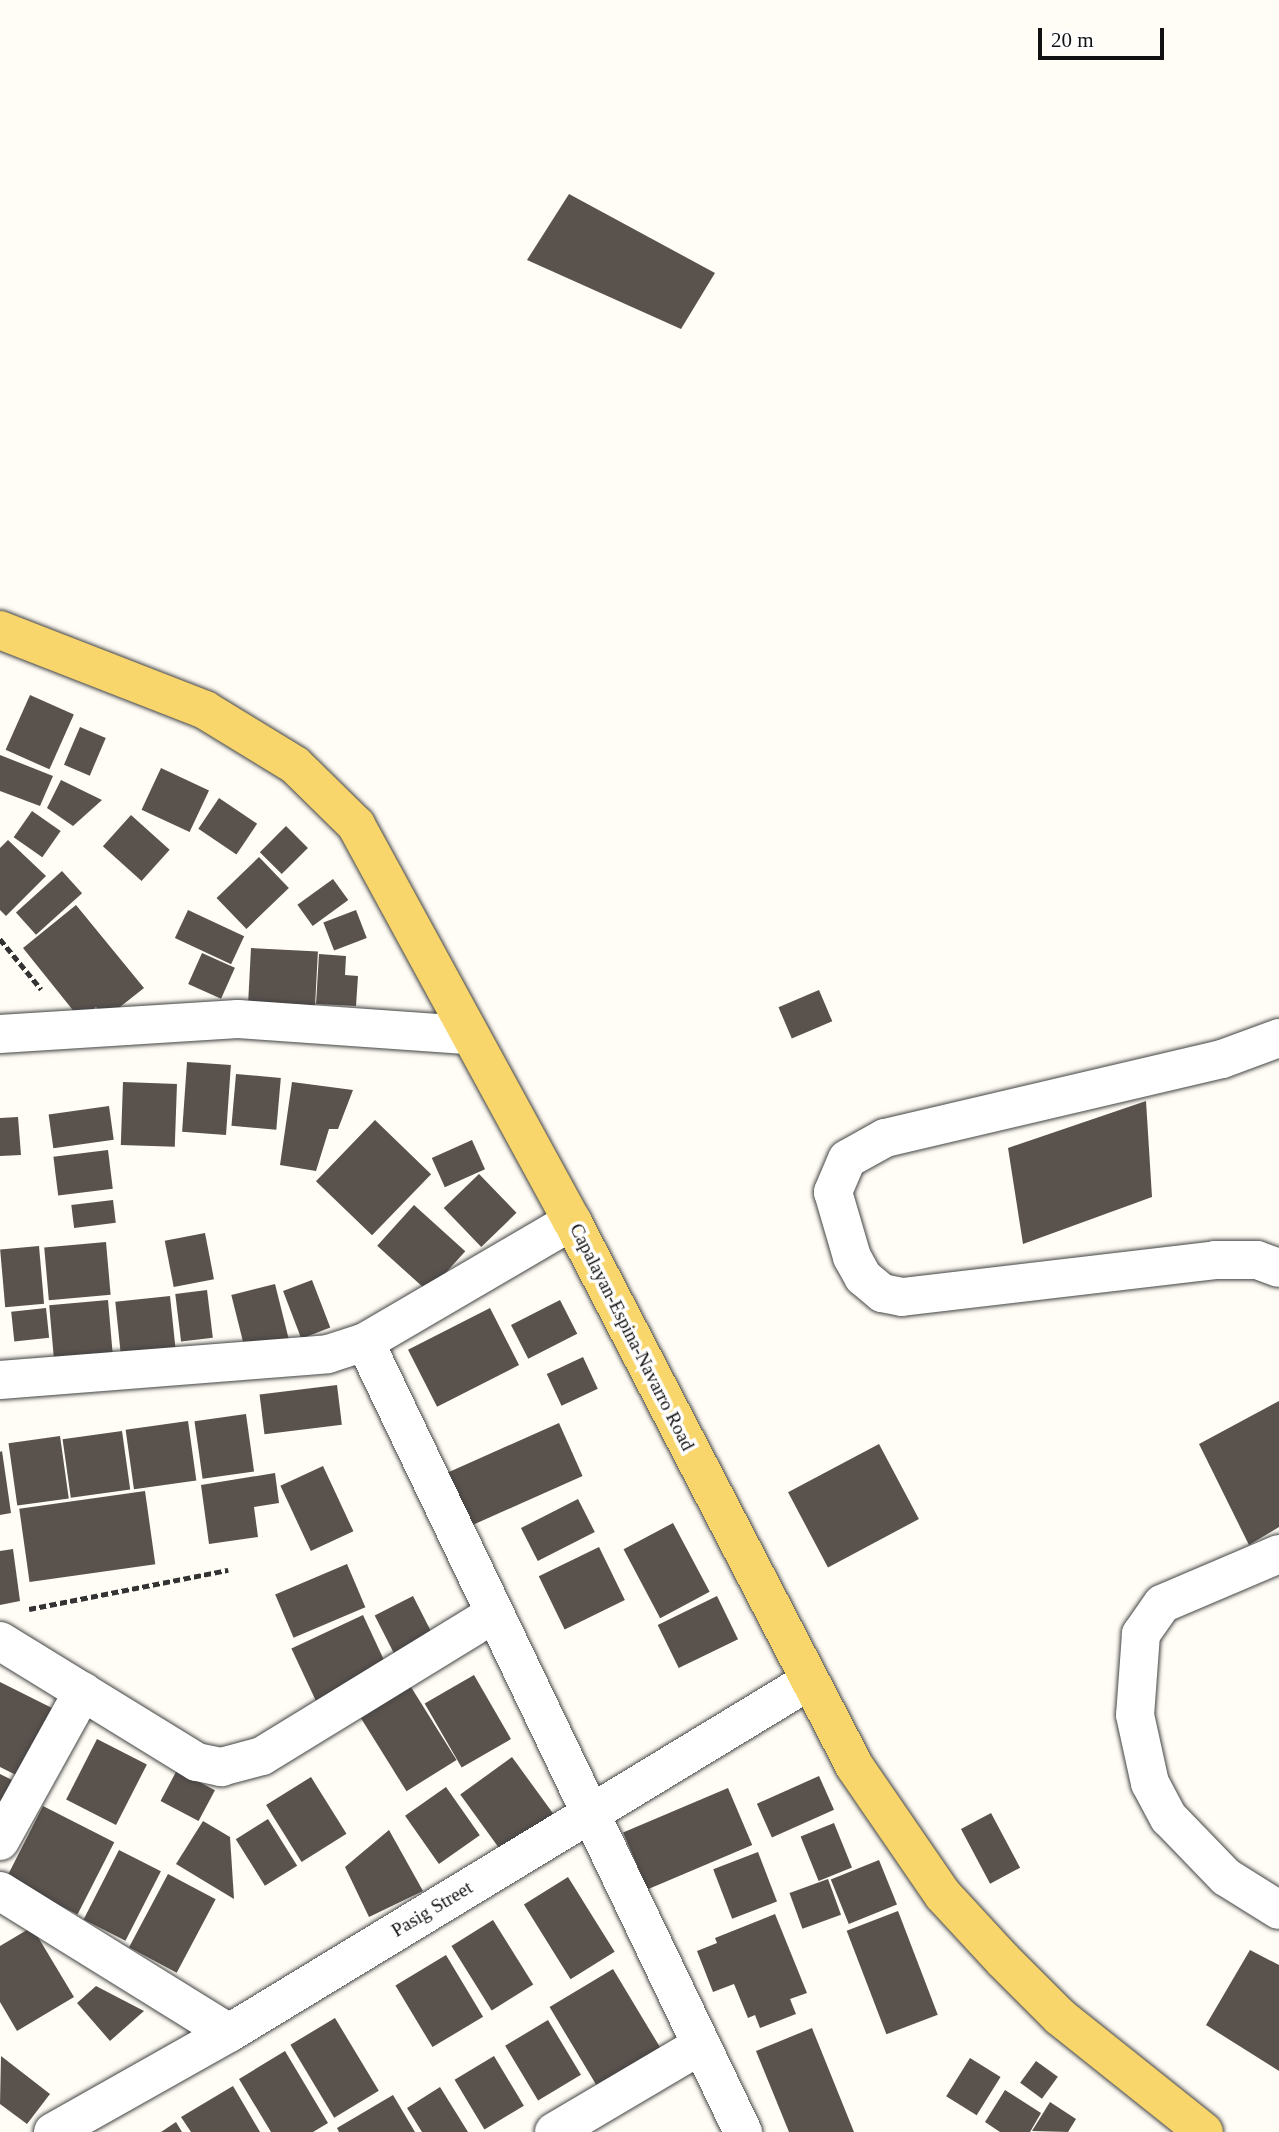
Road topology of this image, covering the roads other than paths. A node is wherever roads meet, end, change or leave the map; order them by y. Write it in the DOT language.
graph roads {
  1 [pos="0,630"];
  2 [pos="0,1034"];
  3 [pos="469,1035"];
  4 [pos="1279,1038"];
  5 [pos="572,1221"];
  6 [pos="1279,1268"];
  7 [pos="365,1342"];
  8 [pos="0,1380"];
  9 [pos="1279,1553"];
  10 [pos="492,1615"];
  11 [pos="0,1641"];
  12 [pos="809,1681"];
  13 [pos="83,1691"];
  14 [pos="588,1813"];
  15 [pos="0,1840"];
  16 [pos="0,1891"];
  17 [pos="1279,1910"];
  18 [pos="229,2033"];
  19 [pos="701,2045"];
  20 [pos="53,2132"];
  21 [pos="554,2132"];
  22 [pos="743,2132"];
  23 [pos="1204,2132"];
  1 -- 3 [label="main road, Capalayan-Espina-Navarro Road"];
  2 -- 3 [label="street"];
  3 -- 5 [label="main road, Capalayan-Espina-Navarro Road"];
  4 -- 6 [label="street"];
  5 -- 7 [label="street"];
  5 -- 12 [label="main road, Capalayan-Espina-Navarro Road"];
  7 -- 8 [label="street"];
  7 -- 10 [label="street"];
  9 -- 17 [label="street"];
  10 -- 13 [label="street"];
  10 -- 14 [label="street"];
  11 -- 13 [label="street"];
  12 -- 14 [label="street, Pasig Street"];
  12 -- 23 [label="main road, Capalayan-Espina-Navarro Road"];
  13 -- 15 [label="street"];
  14 -- 18 [label="street, Pasig Street"];
  14 -- 19 [label="street"];
  16 -- 18 [label="street"];
  18 -- 20 [label="street, Pasig Street"];
  19 -- 21 [label="street"];
  19 -- 22 [label="street"];
}
